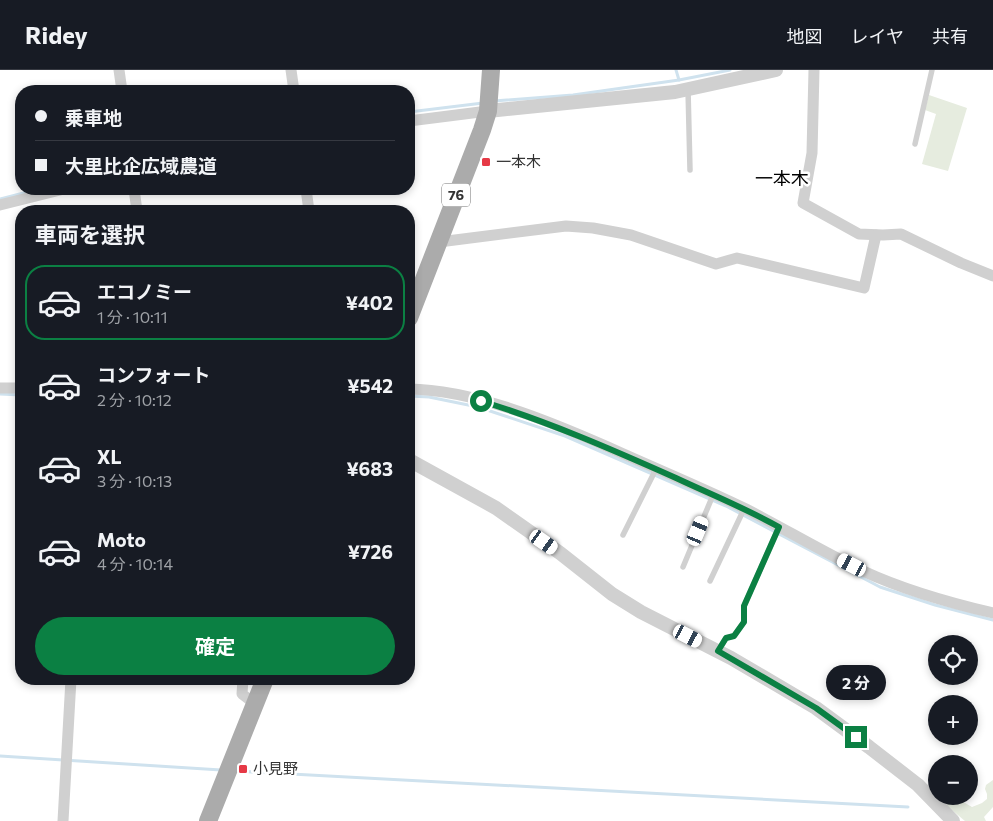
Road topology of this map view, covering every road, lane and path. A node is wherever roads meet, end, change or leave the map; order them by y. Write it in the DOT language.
graph roads {
  1 [pos="119,70"];
  2 [pos="291,70"];
  3 [pos="491,70"];
  4 [pos="776,70"];
  5 [pos="814,70"];
  6 [pos="932,70"];
  7 [pos="121,85"];
  8 [pos="293,85"];
  9 [pos="688,89"];
  10 [pos="488,111"];
  11 [pos="415,120"];
  12 [pos="915,144"];
  13 [pos="690,170"];
  14 [pos="40,195"];
  15 [pos="0,205"];
  16 [pos="876,235"];
  17 [pos="439,242"];
  18 [pos="993,276"];
  19 [pos="415,303"];
  20 [pos="0,388"];
  21 [pos="15,388"];
  22 [pos="415,389"];
  23 [pos="415,463"];
  24 [pos="656,469"];
  25 [pos="713,495"];
  26 [pos="744,509"];
  27 [pos="779,527"];
  28 [pos="623,535"];
  29 [pos="683,567"];
  30 [pos="710,580"];
  31 [pos="993,613"];
  32 [pos="718,651"];
  33 [pos="71,685"];
  34 [pos="242,685"];
  35 [pos="263,685"];
  36 [pos="255,704"];
  37 [pos="63,821"];
  38 [pos="208,821"];
  39 [pos="953,821"];
  1 -- 7 [label="street"];
  2 -- 8 [label="street"];
  3 -- 10 [label="main road, 76"];
  4 -- 9 [label="street"];
  5 -- 16 [label="street"];
  6 -- 12 [label="lane"];
  9 -- 10 [label="street"];
  9 -- 13 [label="lane"];
  10 -- 11 [label="street"];
  10 -- 17 [label="main road, 76"];
  14 -- 15 [label="street"];
  16 -- 17 [label="street"];
  16 -- 18 [label="street"];
  17 -- 19 [label="main road, 76"];
  20 -- 21 [label="street"];
  22 -- 24 [label="street"];
  23 -- 32 [label="street"];
  24 -- 25 [label="street"];
  24 -- 28 [label="lane"];
  25 -- 26 [label="street"];
  25 -- 29 [label="lane"];
  26 -- 27 [label="street"];
  26 -- 30 [label="lane"];
  27 -- 31 [label="street"];
  27 -- 32 [label="lane"];
  32 -- 39 [label="street"];
  33 -- 37 [label="street"];
  34 -- 36 [label="street"];
  35 -- 36 [label="main road"];
  36 -- 38 [label="main road"];
}
